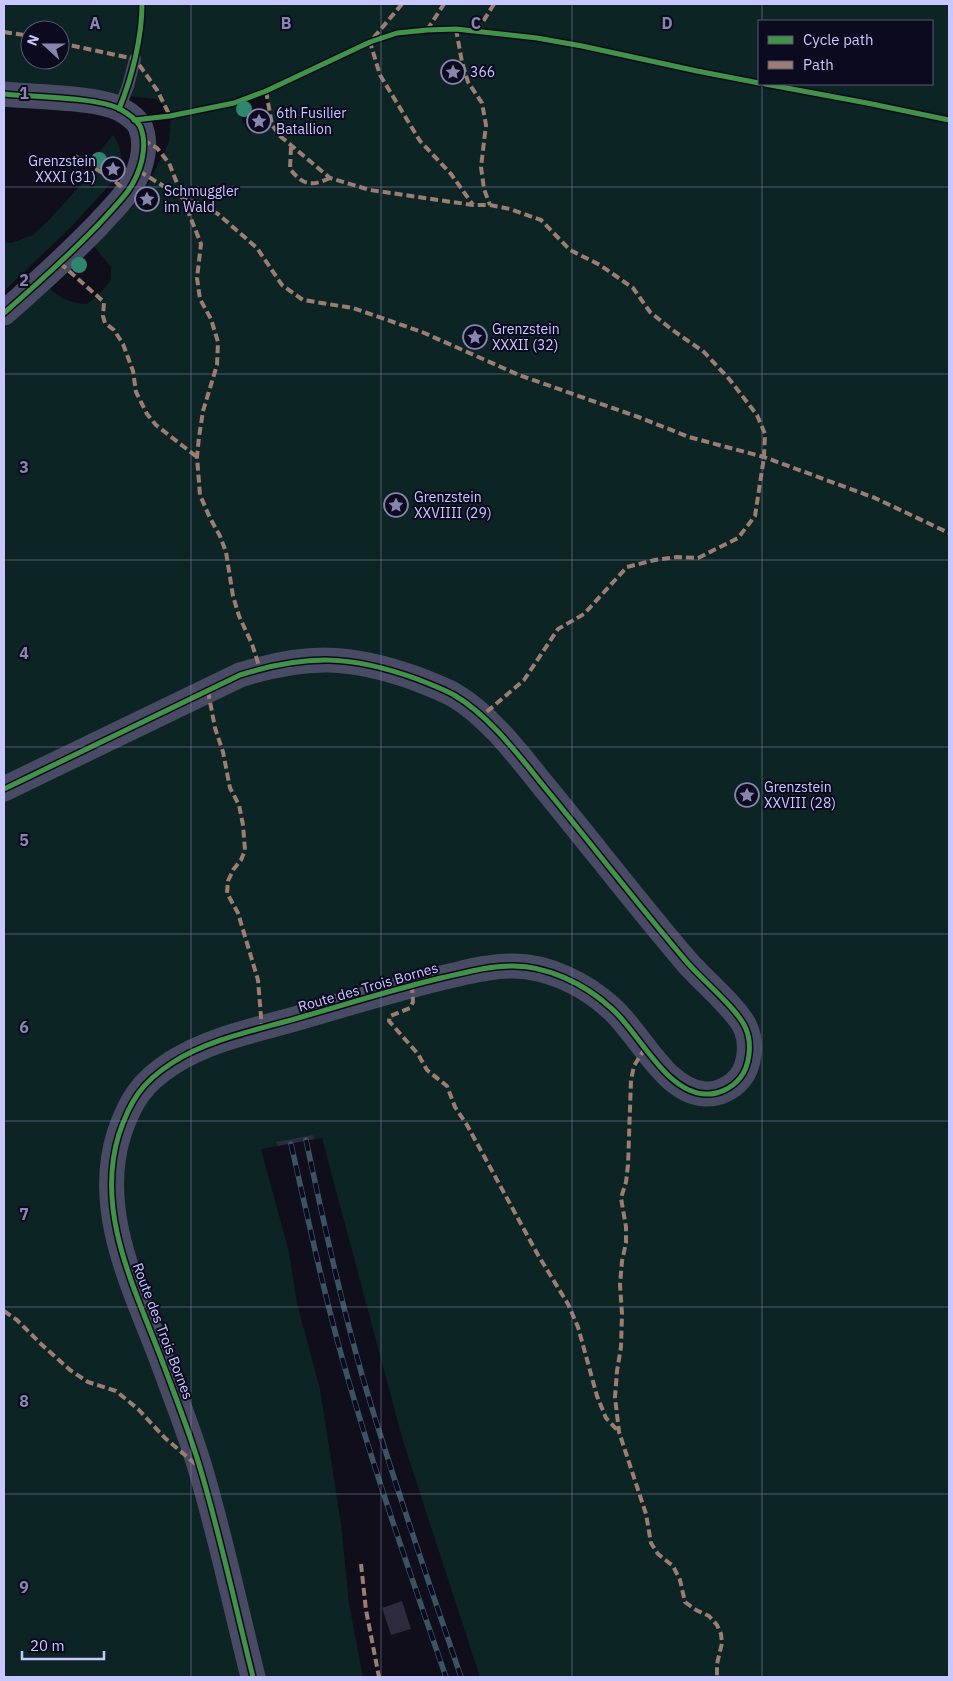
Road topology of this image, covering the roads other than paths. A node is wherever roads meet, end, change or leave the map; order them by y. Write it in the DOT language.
graph roads {
  1 [pos="135,60"];
  2 [pos="4,94"];
  3 [pos="118,108"];
  4 [pos="4,313"];
  5 [pos="4,790"];
  6 [pos="253,1677"];
  1 -- 3 [label="lane"];
  2 -- 3 [label="street"];
  3 -- 4 [label="street"];
  5 -- 6 [label="street, Route des Trois Bornes"];
}
